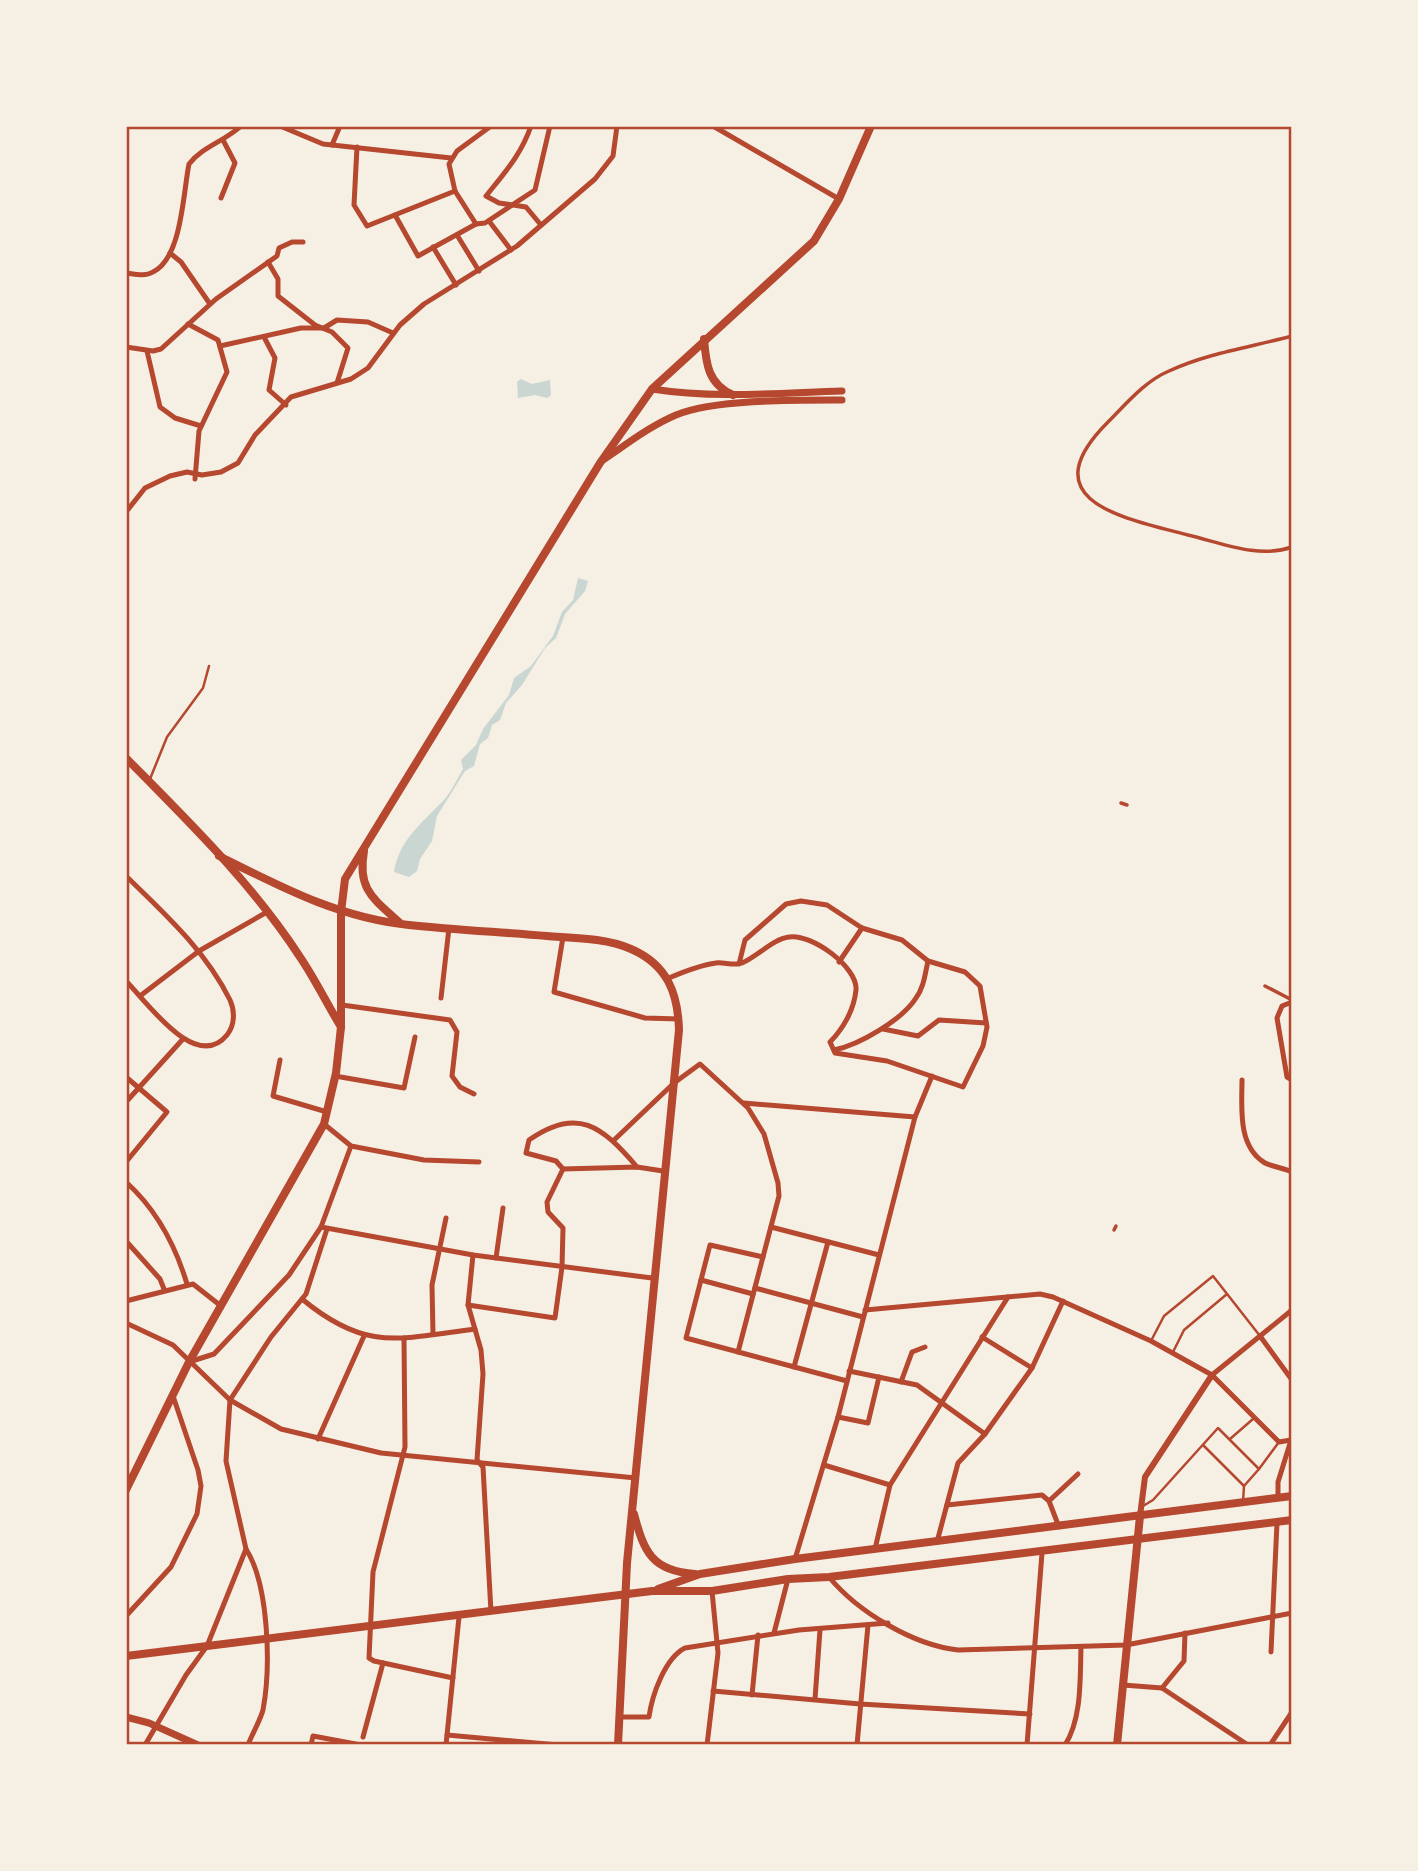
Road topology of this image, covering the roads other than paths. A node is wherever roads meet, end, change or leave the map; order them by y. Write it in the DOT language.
graph roads {
  1 [pos="242,126"];
  2 [pos="280,126"];
  3 [pos="340,126"];
  4 [pos="491,126"];
  5 [pos="531,126"];
  6 [pos="550,126"];
  7 [pos="617,126"];
  8 [pos="713,126"];
  9 [pos="871,126"];
  10 [pos="223,140"];
  11 [pos="332,145"];
  12 [pos="358,147"];
  13 [pos="451,158"];
  14 [pos="455,191"];
  15 [pos="221,198"];
  16 [pos="839,199"];
  17 [pos="511,205"];
  18 [pos="395,215"];
  19 [pos="489,221"];
  20 [pos="476,224"];
  21 [pos="541,225"];
  22 [pos="457,235"];
  23 [pos="303,242"];
  24 [pos="433,247"];
  25 [pos="511,250"];
  26 [pos="170,253"];
  27 [pos="268,262"];
  28 [pos="479,271"];
  29 [pos="126,273"];
  30 [pos="456,285"];
  31 [pos="210,304"];
  32 [pos="188,324"];
  33 [pos="324,328"];
  34 [pos="393,333"];
  35 [pos="1292,336"];
  36 [pos="264,337"];
  37 [pos="704,339"];
  38 [pos="220,346"];
  39 [pos="126,347"];
  40 [pos="147,351"];
  41 [pos="337,383"];
  42 [pos="652,388"];
  43 [pos="733,395"];
  44 [pos="285,404"];
  45 [pos="201,426"];
  46 [pos="600,463"];
  47 [pos="195,476"];
  48 [pos="126,512"];
  49 [pos="1292,547"];
  50 [pos="209,666"];
  51 [pos="126,758"];
  52 [pos="149,782"];
  53 [pos="1121,803"];
  54 [pos="1126,805"];
  55 [pos="364,846"];
  56 [pos="219,856"];
  57 [pos="126,876"];
  58 [pos="267,912"];
  59 [pos="341,912"];
  60 [pos="403,924"];
  61 [pos="449,928"];
  62 [pos="862,928"];
  63 [pos="563,937"];
  64 [pos="199,951"];
  65 [pos="928,961"];
  66 [pos="839,962"];
  67 [pos="739,964"];
  68 [pos="669,978"];
  69 [pos="126,981"];
  70 [pos="1265,986"];
  71 [pos="140,996"];
  72 [pos="441,998"];
  73 [pos="1292,1001"];
  74 [pos="342,1005"];
  75 [pos="679,1019"];
  76 [pos="986,1023"];
  77 [pos="341,1027"];
  78 [pos="883,1029"];
  79 [pos="415,1037"];
  80 [pos="183,1040"];
  81 [pos="834,1050"];
  82 [pos="280,1060"];
  83 [pos="335,1076"];
  84 [pos="932,1076"];
  85 [pos="126,1077"];
  86 [pos="1242,1080"];
  87 [pos="1292,1080"];
  88 [pos="674,1083"];
  89 [pos="139,1088"];
  90 [pos="474,1094"];
  91 [pos="126,1102"];
  92 [pos="744,1103"];
  93 [pos="327,1112"];
  94 [pos="915,1117"];
  95 [pos="324,1125"];
  96 [pos="613,1141"];
  97 [pos="351,1146"];
  98 [pos="126,1162"];
  99 [pos="479,1162"];
  100 [pos="636,1167"];
  101 [pos="563,1169"];
  102 [pos="663,1171"];
  103 [pos="1292,1172"];
  104 [pos="126,1182"];
  105 [pos="503,1208"];
  106 [pos="446,1219"];
  107 [pos="771,1227"];
  108 [pos="324,1228"];
  109 [pos="126,1241"];
  110 [pos="828,1242"];
  111 [pos="129,1247"];
  112 [pos="439,1249"];
  113 [pos="473,1255"];
  114 [pos="879,1255"];
  115 [pos="763,1257"];
  116 [pos="496,1258"];
  117 [pos="562,1267"];
  118 [pos="652,1278"];
  119 [pos="701,1280"];
  120 [pos="187,1284"];
  121 [pos="164,1289"];
  122 [pos="754,1291"];
  123 [pos="1227,1294"];
  124 [pos="1008,1297"];
  125 [pos="302,1299"];
  126 [pos="126,1301"];
  127 [pos="1063,1301"];
  128 [pos="811,1303"];
  129 [pos="468,1305"];
  130 [pos="221,1306"];
  131 [pos="865,1310"];
  132 [pos="1292,1310"];
  133 [pos="863,1317"];
  134 [pos="126,1323"];
  135 [pos="475,1329"];
  136 [pos="433,1334"];
  137 [pos="365,1336"];
  138 [pos="1260,1336"];
  139 [pos="982,1337"];
  140 [pos="404,1338"];
  141 [pos="1151,1341"];
  142 [pos="925,1347"];
  143 [pos="738,1352"];
  144 [pos="1173,1352"];
  145 [pos="189,1362"];
  146 [pos="794,1367"];
  147 [pos="1032,1368"];
  148 [pos="849,1371"];
  149 [pos="1212,1375"];
  150 [pos="879,1377"];
  151 [pos="1292,1380"];
  152 [pos="847,1381"];
  153 [pos="901,1382"];
  154 [pos="173,1396"];
  155 [pos="230,1400"];
  156 [pos="941,1400"];
  157 [pos="838,1417"];
  158 [pos="1259,1421"];
  159 [pos="985,1434"];
  160 [pos="318,1439"];
  161 [pos="1230,1439"];
  162 [pos="1279,1442"];
  163 [pos="1291,1443"];
  164 [pos="1203,1445"];
  165 [pos="403,1455"];
  166 [pos="477,1460"];
  167 [pos="824,1465"];
  168 [pos="1259,1469"];
  169 [pos="1078,1474"];
  170 [pos="636,1478"];
  171 [pos="890,1485"];
  172 [pos="1244,1486"];
  173 [pos="126,1490"];
  174 [pos="1292,1496"];
  175 [pos="1278,1498"];
  176 [pos="1049,1502"];
  177 [pos="1243,1502"];
  178 [pos="947,1505"];
  179 [pos="633,1508"];
  180 [pos="1141,1512"];
  181 [pos="1292,1520"];
  182 [pos="1277,1523"];
  183 [pos="1059,1527"];
  184 [pos="1136,1539"];
  185 [pos="937,1542"];
  186 [pos="246,1549"];
  187 [pos="875,1549"];
  188 [pos="1042,1553"];
  189 [pos="795,1559"];
  190 [pos="700,1574"];
  191 [pos="829,1577"];
  192 [pos="788,1579"];
  193 [pos="652,1591"];
  194 [pos="712,1591"];
  195 [pos="626,1594"];
  196 [pos="1292,1613"];
  197 [pos="491,1614"];
  198 [pos="126,1616"];
  199 [pos="1272,1616"];
  200 [pos="459,1617"];
  201 [pos="888,1623"];
  202 [pos="868,1625"];
  203 [pos="369,1627"];
  204 [pos="820,1630"];
  205 [pos="774,1633"];
  206 [pos="1185,1633"];
  207 [pos="758,1635"];
  208 [pos="265,1638"];
  209 [pos="718,1641"];
  210 [pos="1126,1645"];
  211 [pos="207,1646"];
  212 [pos="1081,1647"];
  213 [pos="1036,1650"];
  214 [pos="1271,1653"];
  215 [pos="126,1656"];
  216 [pos="383,1663"];
  217 [pos="453,1678"];
  218 [pos="1123,1685"];
  219 [pos="1162,1688"];
  220 [pos="713,1691"];
  221 [pos="752,1695"];
  222 [pos="815,1699"];
  223 [pos="860,1704"];
  224 [pos="1292,1712"];
  225 [pos="1030,1714"];
  226 [pos="126,1717"];
  227 [pos="620,1717"];
  228 [pos="155,1726"];
  229 [pos="447,1735"];
  230 [pos="363,1737"];
  231 [pos="145,1745"];
  232 [pos="198,1745"];
  233 [pos="248,1745"];
  234 [pos="311,1745"];
  235 [pos="361,1745"];
  236 [pos="446,1745"];
  237 [pos="558,1745"];
  238 [pos="618,1745"];
  239 [pos="707,1745"];
  240 [pos="857,1745"];
  241 [pos="1027,1745"];
  242 [pos="1065,1745"];
  243 [pos="1117,1745"];
  244 [pos="1248,1745"];
  245 [pos="1270,1745"];
  1 -- 10 [label="street"];
  2 -- 11 [label="street"];
  3 -- 11 [label="street"];
  4 -- 13 [label="street"];
  5 -- 17 [label="street"];
  6 -- 17 [label="street"];
  7 -- 21 [label="street"];
  8 -- 16 [label="street"];
  9 -- 16 [label="main road"];
  10 -- 15 [label="street"];
  10 -- 26 [label="street"];
  11 -- 12 [label="street"];
  12 -- 13 [label="street"];
  12 -- 18 [label="street"];
  13 -- 14 [label="street"];
  14 -- 18 [label="street"];
  14 -- 20 [label="street"];
  16 -- 37 [label="main road"];
  17 -- 19 [label="street"];
  17 -- 21 [label="street"];
  18 -- 24 [label="street"];
  19 -- 20 [label="street"];
  19 -- 25 [label="street"];
  20 -- 22 [label="street"];
  21 -- 25 [label="street"];
  22 -- 24 [label="street"];
  22 -- 28 [label="street"];
  23 -- 27 [label="street"];
  24 -- 30 [label="street"];
  25 -- 28 [label="street"];
  26 -- 29 [label="street"];
  26 -- 31 [label="street"];
  27 -- 31 [label="street"];
  27 -- 33 [label="street"];
  28 -- 30 [label="street"];
  30 -- 34 [label="street"];
  31 -- 32 [label="street"];
  32 -- 38 [label="street"];
  32 -- 40 [label="street"];
  33 -- 34 [label="street"];
  33 -- 36 [label="street"];
  33 -- 41 [label="street"];
  34 -- 41 [label="street"];
  35 -- 49 [label="street"];
  36 -- 38 [label="street"];
  36 -- 44 [label="street"];
  37 -- 42 [label="main road"];
  37 -- 43 [label="main road"];
  38 -- 45 [label="street"];
  39 -- 40 [label="street"];
  40 -- 45 [label="street"];
  41 -- 44 [label="street"];
  42 -- 43 [label="main road"];
  42 -- 46 [label="main road"];
  43 -- 46 [label="main road"];
  44 -- 47 [label="street"];
  45 -- 47 [label="street"];
  46 -- 55 [label="main road"];
  47 -- 48 [label="street"];
  50 -- 52 [label="lane"];
  51 -- 52 [label="main road"];
  52 -- 56 [label="main road"];
  53 -- 54 [label="street"];
  55 -- 59 [label="main road"];
  55 -- 60 [label="main road"];
  56 -- 58 [label="main road"];
  56 -- 59 [label="main road"];
  57 -- 64 [label="street"];
  58 -- 64 [label="street"];
  58 -- 77 [label="main road"];
  59 -- 60 [label="main road"];
  59 -- 74 [label="main road"];
  60 -- 61 [label="main road"];
  61 -- 63 [label="main road"];
  61 -- 72 [label="street"];
  62 -- 65 [label="street"];
  62 -- 66 [label="street"];
  62 -- 67 [label="street"];
  63 -- 68 [label="main road"];
  63 -- 75 [label="street"];
  64 -- 71 [label="street"];
  64 -- 80 [label="street"];
  65 -- 76 [label="street"];
  65 -- 78 [label="street"];
  66 -- 67 [label="street"];
  66 -- 81 [label="street"];
  67 -- 68 [label="street"];
  68 -- 75 [label="main road"];
  69 -- 71 [label="street"];
  70 -- 73 [label="street"];
  71 -- 80 [label="street"];
  73 -- 87 [label="street"];
  74 -- 77 [label="main road"];
  74 -- 90 [label="street"];
  75 -- 88 [label="main road"];
  76 -- 78 [label="street"];
  76 -- 84 [label="street"];
  77 -- 83 [label="main road"];
  78 -- 81 [label="street"];
  79 -- 83 [label="street"];
  80 -- 89 [label="street"];
  81 -- 84 [label="street"];
  82 -- 93 [label="street"];
  83 -- 93 [label="main road"];
  84 -- 94 [label="street"];
  85 -- 89 [label="street"];
  86 -- 103 [label="street"];
  88 -- 92 [label="street"];
  88 -- 96 [label="street"];
  88 -- 102 [label="main road"];
  89 -- 91 [label="street"];
  89 -- 98 [label="street"];
  92 -- 94 [label="street"];
  92 -- 107 [label="street"];
  93 -- 95 [label="main road"];
  94 -- 114 [label="street"];
  95 -- 97 [label="street"];
  95 -- 130 [label="main road"];
  96 -- 100 [label="street"];
  96 -- 101 [label="street"];
  97 -- 99 [label="street"];
  97 -- 108 [label="street"];
  100 -- 101 [label="street"];
  100 -- 102 [label="street"];
  101 -- 117 [label="street"];
  102 -- 118 [label="main road"];
  104 -- 120 [label="street"];
  105 -- 116 [label="street"];
  106 -- 112 [label="street"];
  107 -- 110 [label="street"];
  107 -- 115 [label="street"];
  108 -- 112 [label="street"];
  108 -- 125 [label="street"];
  108 -- 145 [label="street"];
  109 -- 111 [label="street"];
  110 -- 114 [label="street"];
  110 -- 128 [label="street"];
  111 -- 121 [label="street"];
  112 -- 113 [label="street"];
  112 -- 136 [label="street"];
  113 -- 116 [label="street"];
  113 -- 129 [label="street"];
  114 -- 131 [label="street"];
  115 -- 119 [label="street"];
  115 -- 122 [label="street"];
  116 -- 117 [label="street"];
  117 -- 118 [label="street"];
  117 -- 129 [label="street"];
  118 -- 170 [label="main road"];
  119 -- 122 [label="street"];
  119 -- 143 [label="street"];
  120 -- 121 [label="street"];
  120 -- 130 [label="street"];
  121 -- 126 [label="street"];
  122 -- 128 [label="street"];
  122 -- 143 [label="street"];
  123 -- 138 [label="lane"];
  123 -- 141 [label="lane"];
  123 -- 144 [label="lane"];
  124 -- 127 [label="street"];
  124 -- 131 [label="street"];
  124 -- 139 [label="street"];
  125 -- 137 [label="street"];
  125 -- 155 [label="street"];
  127 -- 141 [label="street"];
  127 -- 147 [label="street"];
  128 -- 133 [label="street"];
  128 -- 146 [label="street"];
  129 -- 135 [label="street"];
  130 -- 145 [label="main road"];
  131 -- 133 [label="street"];
  132 -- 138 [label="street"];
  133 -- 148 [label="street"];
  134 -- 145 [label="street"];
  135 -- 136 [label="street"];
  135 -- 166 [label="street"];
  136 -- 140 [label="street"];
  137 -- 140 [label="street"];
  137 -- 160 [label="street"];
  138 -- 149 [label="street"];
  138 -- 151 [label="street"];
  139 -- 147 [label="street"];
  139 -- 156 [label="street"];
  140 -- 165 [label="street"];
  141 -- 144 [label="street"];
  142 -- 153 [label="street"];
  143 -- 146 [label="street"];
  144 -- 149 [label="street"];
  145 -- 154 [label="main road"];
  145 -- 155 [label="street"];
  146 -- 152 [label="street"];
  147 -- 159 [label="street"];
  148 -- 150 [label="street"];
  148 -- 152 [label="street"];
  149 -- 158 [label="street"];
  149 -- 180 [label="street"];
  150 -- 153 [label="street"];
  150 -- 157 [label="street"];
  152 -- 157 [label="street"];
  153 -- 156 [label="street"];
  154 -- 173 [label="main road"];
  154 -- 198 [label="street"];
  155 -- 160 [label="street"];
  155 -- 186 [label="street"];
  156 -- 159 [label="street"];
  156 -- 171 [label="street"];
  157 -- 167 [label="street"];
  158 -- 161 [label="lane"];
  158 -- 162 [label="street"];
  159 -- 178 [label="street"];
  160 -- 165 [label="street"];
  161 -- 164 [label="lane"];
  161 -- 168 [label="lane"];
  162 -- 163 [label="street"];
  162 -- 168 [label="lane"];
  163 -- 175 [label="street"];
  164 -- 172 [label="lane"];
  164 -- 180 [label="lane"];
  165 -- 166 [label="street"];
  165 -- 203 [label="street"];
  166 -- 170 [label="street"];
  166 -- 197 [label="street"];
  167 -- 171 [label="street"];
  167 -- 189 [label="street"];
  168 -- 172 [label="lane"];
  169 -- 176 [label="street"];
  170 -- 179 [label="main road"];
  171 -- 187 [label="street"];
  172 -- 177 [label="lane"];
  174 -- 175 [label="main road"];
  175 -- 177 [label="main road"];
  176 -- 178 [label="street"];
  176 -- 183 [label="street"];
  177 -- 180 [label="main road"];
  178 -- 185 [label="street"];
  179 -- 190 [label="main road"];
  179 -- 195 [label="main road"];
  180 -- 183 [label="main road"];
  180 -- 184 [label="main road"];
  181 -- 182 [label="main road"];
  182 -- 184 [label="main road"];
  182 -- 199 [label="street"];
  183 -- 185 [label="main road"];
  184 -- 188 [label="main road"];
  184 -- 210 [label="main road"];
  185 -- 187 [label="main road"];
  186 -- 208 [label="street"];
  186 -- 211 [label="street"];
  187 -- 189 [label="main road"];
  188 -- 191 [label="main road"];
  188 -- 213 [label="street"];
  189 -- 190 [label="main road"];
  190 -- 193 [label="main road"];
  191 -- 192 [label="main road"];
  191 -- 201 [label="street"];
  192 -- 194 [label="main road"];
  192 -- 205 [label="street"];
  193 -- 194 [label="main road"];
  193 -- 195 [label="main road"];
  194 -- 209 [label="street"];
  195 -- 197 [label="main road"];
  195 -- 227 [label="main road"];
  196 -- 199 [label="street"];
  197 -- 200 [label="main road"];
  199 -- 206 [label="street"];
  199 -- 214 [label="street"];
  200 -- 203 [label="main road"];
  200 -- 217 [label="street"];
  201 -- 202 [label="street"];
  201 -- 213 [label="street"];
  202 -- 204 [label="street"];
  202 -- 223 [label="street"];
  203 -- 208 [label="main road"];
  203 -- 216 [label="street"];
  204 -- 205 [label="street"];
  204 -- 222 [label="street"];
  205 -- 207 [label="street"];
  206 -- 210 [label="street"];
  206 -- 219 [label="street"];
  207 -- 209 [label="street"];
  207 -- 221 [label="street"];
  208 -- 211 [label="main road"];
  208 -- 233 [label="street"];
  209 -- 220 [label="street"];
  209 -- 227 [label="street"];
  210 -- 212 [label="street"];
  210 -- 218 [label="main road"];
  211 -- 215 [label="main road"];
  211 -- 228 [label="street"];
  212 -- 213 [label="street"];
  212 -- 242 [label="street"];
  213 -- 225 [label="street"];
  216 -- 217 [label="street"];
  216 -- 230 [label="street"];
  217 -- 229 [label="street"];
  218 -- 219 [label="street"];
  218 -- 243 [label="main road"];
  219 -- 244 [label="street"];
  220 -- 221 [label="street"];
  220 -- 239 [label="street"];
  221 -- 222 [label="street"];
  222 -- 223 [label="street"];
  223 -- 225 [label="street"];
  223 -- 240 [label="street"];
  224 -- 245 [label="street"];
  225 -- 241 [label="street"];
  226 -- 228 [label="main road"];
  227 -- 238 [label="main road"];
  228 -- 231 [label="street"];
  228 -- 232 [label="main road"];
  229 -- 236 [label="street"];
  229 -- 237 [label="street"];
  234 -- 235 [label="street"];
}
